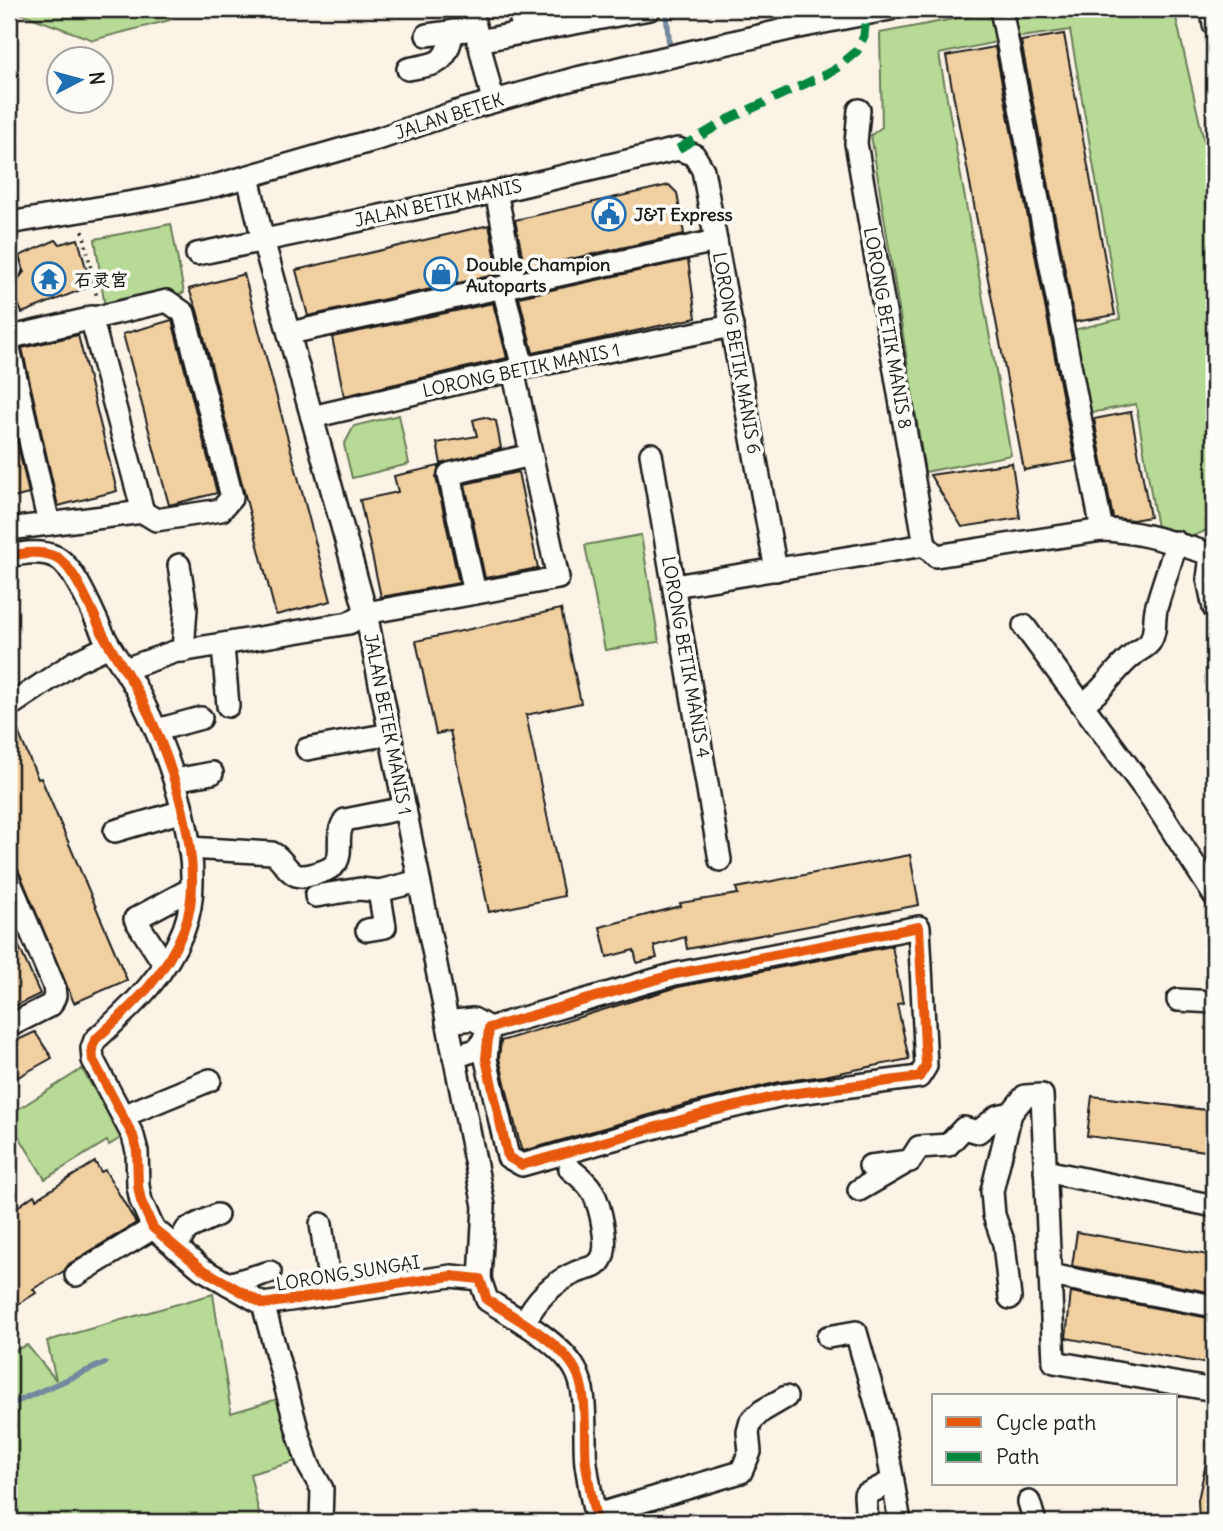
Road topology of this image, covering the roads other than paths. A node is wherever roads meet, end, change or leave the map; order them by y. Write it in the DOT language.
graph roads {
  1 [pos="519,9"];
  2 [pos="650,9"];
  3 [pos="890,9"];
  4 [pos="1001,9"];
  5 [pos="1212,9"];
  6 [pos="1214,25"];
  7 [pos="474,26"];
  8 [pos="453,32"];
  9 [pos="524,33"];
  10 [pos="427,35"];
  11 [pos="408,69"];
  12 [pos="493,101"];
  13 [pos="859,110"];
  14 [pos="678,149"];
  15 [pos="248,177"];
  16 [pos="496,192"];
  17 [pos="9,223"];
  18 [pos="263,240"];
  19 [pos="716,241"];
  20 [pos="197,254"];
  21 [pos="509,287"];
  22 [pos="91,317"];
  23 [pos="732,326"];
  24 [pos="290,333"];
  25 [pos="518,369"];
  26 [pos="312,416"];
  27 [pos="651,454"];
  28 [pos="531,455"];
  29 [pos="143,512"];
  30 [pos="49,524"];
  31 [pos="9,529"];
  32 [pos="1102,530"];
  33 [pos="1176,542"];
  34 [pos="925,545"];
  35 [pos="1213,555"];
  36 [pos="9,556"];
  37 [pos="179,565"];
  38 [pos="776,570"];
  39 [pos="674,586"];
  40 [pos="475,593"];
  41 [pos="1214,608"];
  42 [pos="366,613"];
  43 [pos="1024,626"];
  44 [pos="109,646"];
  45 [pos="223,646"];
  46 [pos="183,651"];
  47 [pos="125,669"];
  48 [pos="1090,699"];
  49 [pos="14,703"];
  50 [pos="228,706"];
  51 [pos="201,718"];
  52 [pos="157,730"];
  53 [pos="390,734"];
  54 [pos="307,749"];
  55 [pos="212,773"];
  56 [pos="175,780"];
  57 [pos="405,808"];
  58 [pos="183,811"];
  59 [pos="115,831"];
  60 [pos="189,848"];
  61 [pos="720,860"];
  62 [pos="9,880"];
  63 [pos="419,881"];
  64 [pos="191,890"];
  65 [pos="379,891"];
  66 [pos="1214,895"];
  67 [pos="316,896"];
  68 [pos="367,930"];
  69 [pos="164,964"];
  70 [pos="1178,1000"];
  71 [pos="1214,1002"];
  72 [pos="447,1022"];
  73 [pos="9,1026"];
  74 [pos="489,1028"];
  75 [pos="454,1056"];
  76 [pos="210,1080"];
  77 [pos="1011,1112"];
  78 [pos="123,1116"];
  79 [pos="910,1161"];
  80 [pos="870,1166"];
  81 [pos="570,1169"];
  82 [pos="1045,1171"];
  83 [pos="859,1189"];
  84 [pos="1214,1206"];
  85 [pos="217,1215"];
  86 [pos="321,1224"];
  87 [pos="153,1228"];
  88 [pos="176,1248"];
  89 [pos="270,1272"];
  90 [pos="76,1275"];
  91 [pos="1050,1275"];
  92 [pos="480,1279"];
  93 [pos="228,1284"];
  94 [pos="331,1294"];
  95 [pos="1010,1298"];
  96 [pos="264,1304"];
  97 [pos="1214,1306"];
  98 [pos="524,1323"];
  99 [pos="828,1336"];
  100 [pos="1214,1390"];
  101 [pos="786,1397"];
  102 [pos="892,1481"];
  103 [pos="596,1519"];
  104 [pos="321,1522"];
  105 [pos="867,1522"];
  106 [pos="900,1522"];
  1 -- 9 [label="street"];
  2 -- 9 [label="street"];
  3 -- 12 [label="street, JALAN BETEK"];
  4 -- 32 [label="street"];
  5 -- 6 [label="street"];
  7 -- 8 [label="street"];
  7 -- 9 [label="street"];
  7 -- 12 [label="street"];
  8 -- 10 [label="street"];
  8 -- 11 [label="street"];
  12 -- 15 [label="street, JALAN BETEK"];
  13 -- 34 [label="street, LORONG BETIK MANIS 8"];
  14 -- 16 [label="street, JALAN BETIK MANIS"];
  14 -- 19 [label="street, LORONG BETIK MANIS 6"];
  15 -- 17 [label="street, JALAN BETEK"];
  15 -- 18 [label="street, JALAN BETEK MANIS 1"];
  16 -- 18 [label="street, JALAN BETIK MANIS"];
  16 -- 21 [label="street"];
  18 -- 20 [label="street, JALAN BETIK MANIS"];
  18 -- 24 [label="street, JALAN BETEK MANIS 1"];
  19 -- 21 [label="street"];
  19 -- 23 [label="street, LORONG BETIK MANIS 6"];
  21 -- 24 [label="street"];
  21 -- 25 [label="street"];
  22 -- 29 [label="street"];
  22 -- 29 [label="street"];
  22 -- 30 [label="street"];
  23 -- 25 [label="street, LORONG BETIK MANIS 1"];
  23 -- 38 [label="street, LORONG BETIK MANIS 6"];
  24 -- 26 [label="street, JALAN BETEK MANIS 1"];
  25 -- 26 [label="street, LORONG BETIK MANIS 1"];
  25 -- 28 [label="street"];
  26 -- 42 [label="street, JALAN BETEK MANIS 1"];
  27 -- 39 [label="street, LORONG BETIK MANIS 4"];
  28 -- 40 [label="street"];
  28 -- 40 [label="street"];
  29 -- 30 [label="street"];
  30 -- 31 [label="street"];
  32 -- 33 [label="street"];
  32 -- 34 [label="street"];
  33 -- 35 [label="street"];
  33 -- 48 [label="street"];
  34 -- 38 [label="street"];
  35 -- 41 [label="street"];
  36 -- 44 [label="street, LORONG SUNGAI"];
  37 -- 46 [label="street"];
  38 -- 39 [label="street"];
  39 -- 61 [label="street, LORONG BETIK MANIS 4"];
  40 -- 42 [label="street"];
  42 -- 45 [label="street"];
  42 -- 53 [label="street, JALAN BETEK MANIS 1"];
  43 -- 48 [label="street"];
  44 -- 47 [label="street, LORONG SUNGAI"];
  44 -- 49 [label="street"];
  45 -- 46 [label="street"];
  45 -- 50 [label="street"];
  46 -- 47 [label="street"];
  47 -- 52 [label="street, LORONG SUNGAI"];
  48 -- 66 [label="street"];
  51 -- 52 [label="street"];
  52 -- 56 [label="street, LORONG SUNGAI"];
  53 -- 54 [label="street"];
  53 -- 57 [label="street, JALAN BETEK MANIS 1"];
  55 -- 56 [label="street"];
  56 -- 58 [label="street, LORONG SUNGAI"];
  57 -- 60 [label="street"];
  57 -- 63 [label="street, JALAN BETEK MANIS 1"];
  58 -- 59 [label="street"];
  58 -- 60 [label="street, LORONG SUNGAI"];
  60 -- 64 [label="street, LORONG SUNGAI"];
  62 -- 73 [label="street"];
  63 -- 65 [label="street"];
  63 -- 72 [label="street, JALAN BETEK MANIS 1"];
  64 -- 69 [label="street, LORONG SUNGAI"];
  64 -- 69 [label="street"];
  65 -- 67 [label="street"];
  65 -- 68 [label="street"];
  69 -- 78 [label="street, LORONG SUNGAI"];
  70 -- 71 [label="street"];
  72 -- 74 [label="street"];
  72 -- 75 [label="street, JALAN BETEK MANIS 1"];
  74 -- 74 [label="street"];
  74 -- 75 [label="street"];
  75 -- 92 [label="street, JALAN BETEK MANIS 1"];
  76 -- 78 [label="street"];
  77 -- 79 [label="street"];
  77 -- 82 [label="street"];
  77 -- 95 [label="street"];
  78 -- 87 [label="street, LORONG SUNGAI"];
  79 -- 80 [label="street"];
  79 -- 83 [label="street"];
  81 -- 98 [label="street"];
  82 -- 84 [label="street"];
  82 -- 91 [label="street"];
  85 -- 88 [label="street"];
  86 -- 94 [label="street"];
  87 -- 88 [label="street, LORONG SUNGAI"];
  87 -- 90 [label="street"];
  88 -- 93 [label="street, LORONG SUNGAI"];
  89 -- 93 [label="street"];
  91 -- 97 [label="street"];
  91 -- 100 [label="street"];
  92 -- 94 [label="street, LORONG SUNGAI"];
  92 -- 98 [label="street"];
  93 -- 96 [label="street, LORONG SUNGAI"];
  94 -- 96 [label="street, LORONG SUNGAI"];
  96 -- 104 [label="street"];
  98 -- 103 [label="street"];
  99 -- 102 [label="street"];
  101 -- 103 [label="street"];
  102 -- 105 [label="street"];
  102 -- 106 [label="street"];
}
